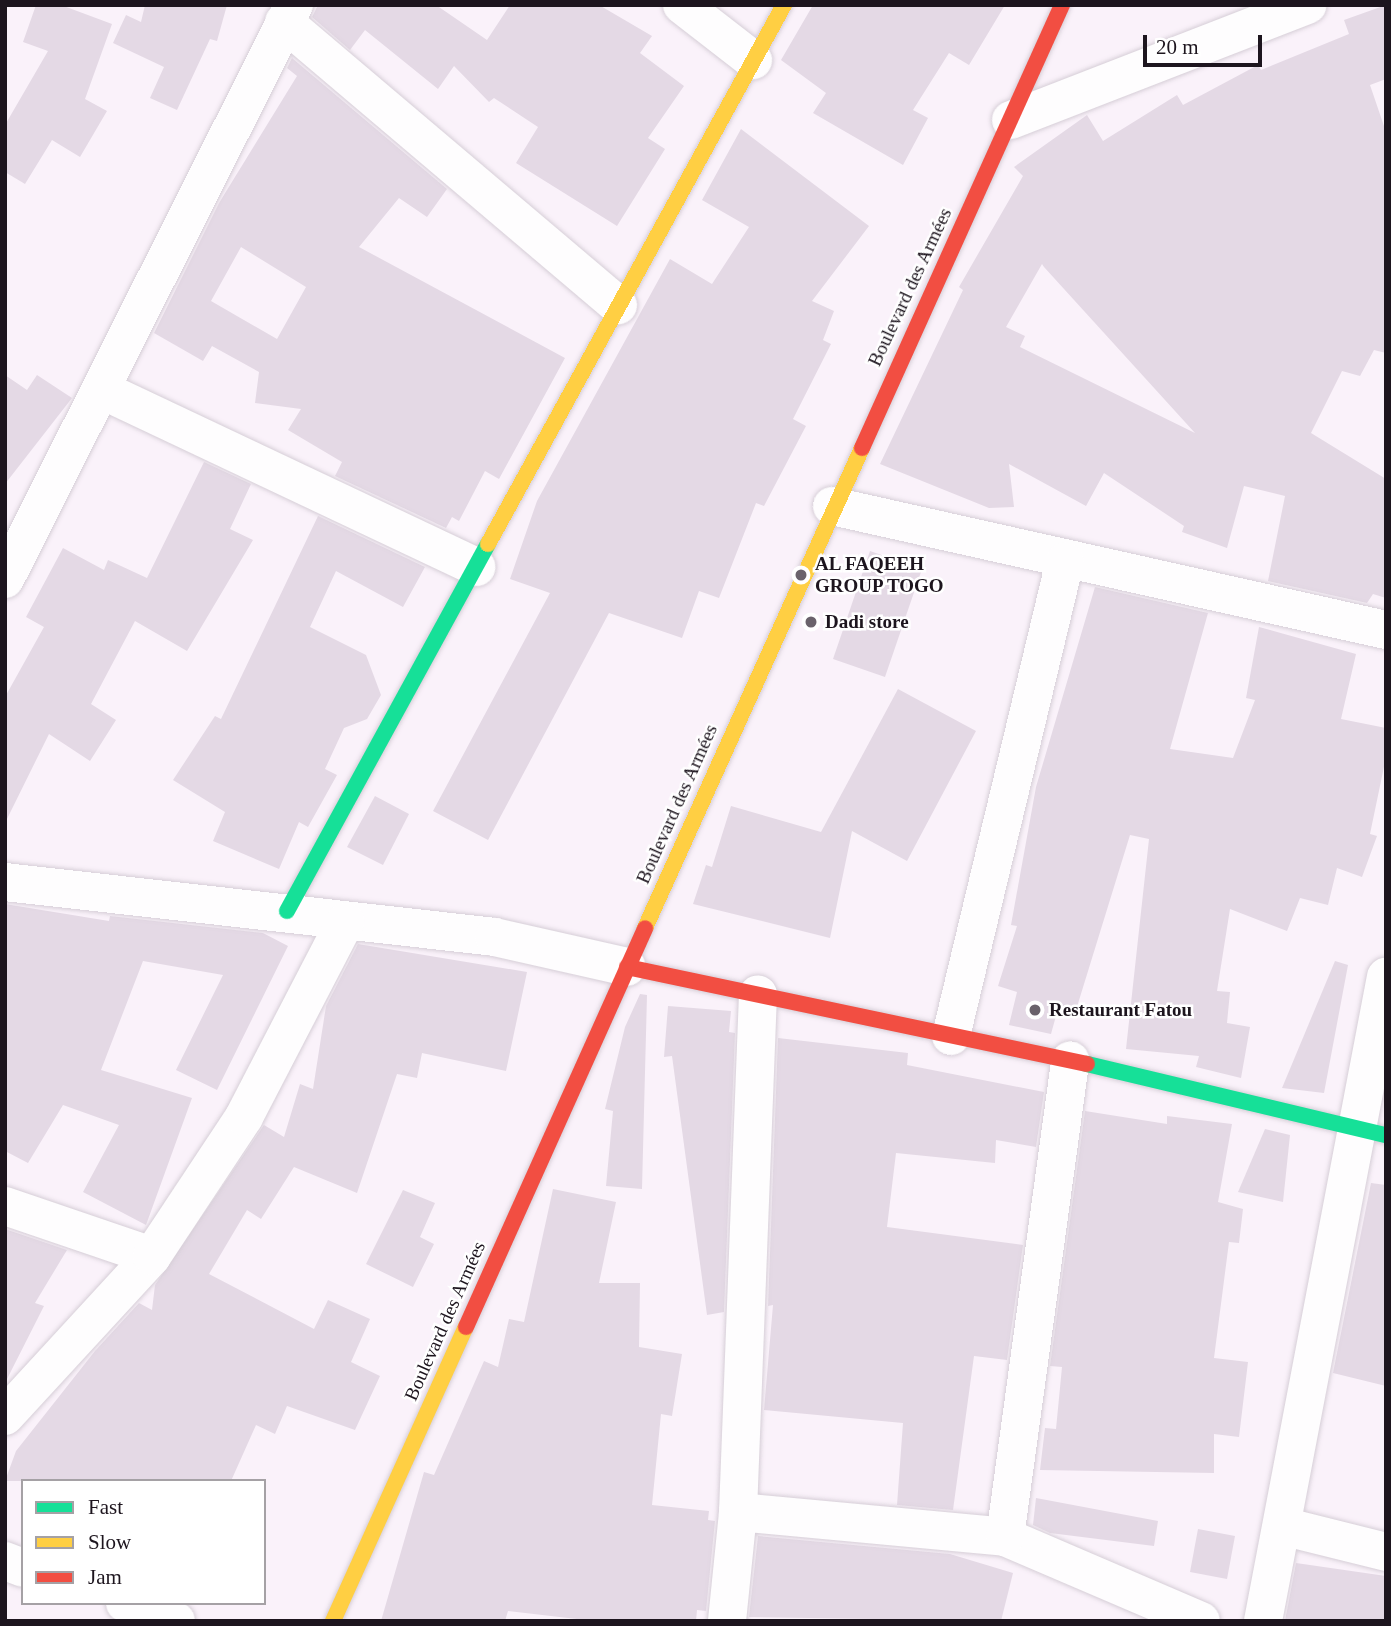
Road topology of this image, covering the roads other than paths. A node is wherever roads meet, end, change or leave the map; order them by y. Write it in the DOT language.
graph roads {
  1 [pos="682,5"];
  2 [pos="783,5"];
  3 [pos="1062,5"];
  4 [pos="1307,5"];
  5 [pos="289,14"];
  6 [pos="753,60"];
  7 [pos="1011,120"];
  8 [pos="618,304"];
  9 [pos="104,391"];
  10 [pos="832,506"];
  11 [pos="1065,562"];
  12 [pos="477,567"];
  13 [pos="5,579"];
  14 [pos="1386,630"];
  15 [pos="5,882"];
  16 [pos="287,911"];
  17 [pos="345,922"];
  18 [pos="627,967"];
  19 [pos="1386,977"];
  20 [pos="758,994"];
  21 [pos="951,1036"];
  22 [pos="1070,1060"];
  23 [pos="1370,1131"];
  24 [pos="5,1206"];
  25 [pos="152,1256"];
  26 [pos="5,1416"];
  27 [pos="738,1512"];
  28 [pos="1282,1526"];
  29 [pos="1005,1537"];
  30 [pos="1386,1552"];
  31 [pos="131,1605"];
  32 [pos="176,1621"];
  33 [pos="334,1621"];
  34 [pos="727,1621"];
  35 [pos="1201,1621"];
  36 [pos="1263,1621"];
  1 -- 6 [label="street"];
  2 -- 6 [label="street"];
  3 -- 7 [label="street, Boulevard des Armées"];
  4 -- 7 [label="street"];
  5 -- 8 [label="street"];
  5 -- 9 [label="street"];
  6 -- 8 [label="street"];
  7 -- 10 [label="street, Boulevard des Armées"];
  8 -- 12 [label="street"];
  9 -- 12 [label="street"];
  9 -- 13 [label="street"];
  10 -- 11 [label="street"];
  10 -- 18 [label="street, Boulevard des Armées"];
  11 -- 14 [label="street"];
  11 -- 21 [label="street"];
  12 -- 16 [label="street"];
  15 -- 16 [label="street"];
  16 -- 17 [label="street"];
  17 -- 18 [label="street"];
  17 -- 25 [label="street"];
  18 -- 20 [label="street"];
  18 -- 33 [label="street, Boulevard des Armées"];
  19 -- 23 [label="street"];
  20 -- 21 [label="street"];
  20 -- 27 [label="street"];
  21 -- 22 [label="street"];
  22 -- 23 [label="street"];
  22 -- 29 [label="street"];
  23 -- 28 [label="street"];
  24 -- 25 [label="street"];
  25 -- 26 [label="street"];
  27 -- 29 [label="street"];
  27 -- 34 [label="street"];
  28 -- 30 [label="street"];
  28 -- 36 [label="street"];
  29 -- 35 [label="street"];
  31 -- 32 [label="street"];
}
